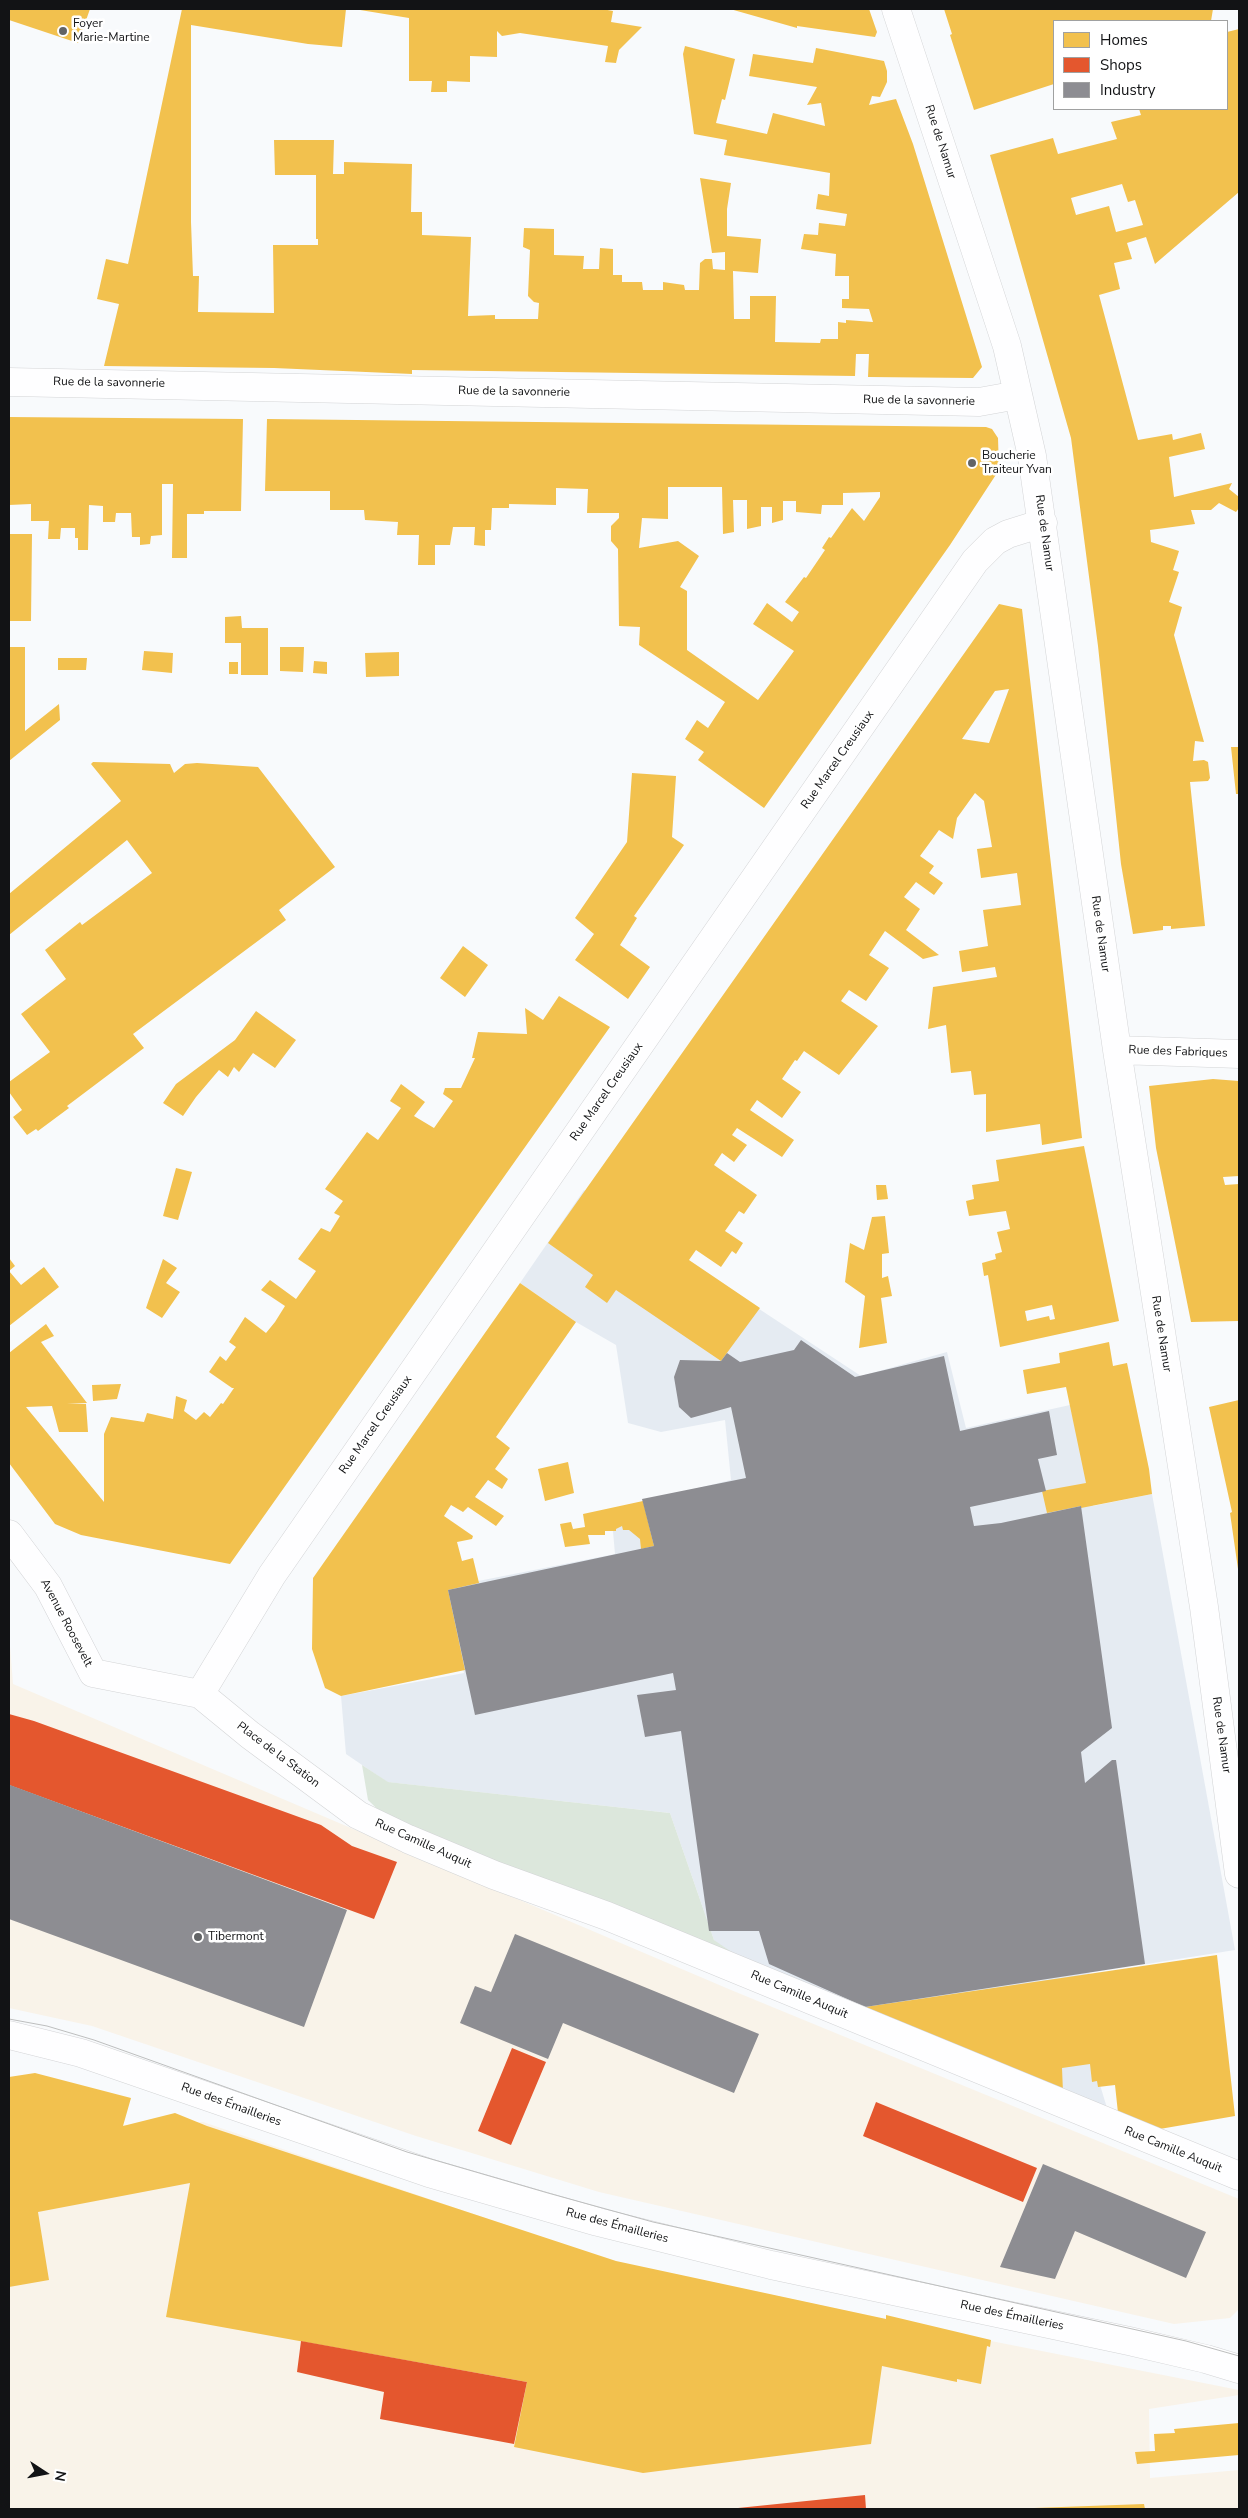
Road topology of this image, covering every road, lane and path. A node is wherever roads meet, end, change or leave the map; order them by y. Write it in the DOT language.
graph roads {
  1 [pos="896,9"];
  2 [pos="9,382"];
  3 [pos="1018,396"];
  4 [pos="1044,523"];
  5 [pos="1117,1050"];
  6 [pos="1239,1054"];
  7 [pos="9,1534"];
  8 [pos="200,1694"];
  9 [pos="358,1815"];
  10 [pos="1239,1874"];
  11 [pos="9,2035"];
  12 [pos="1239,2176"];
  13 [pos="1239,2369"];
  1 -- 3 [label="street, Rue de Namur"];
  2 -- 3 [label="street, Rue de la savonnerie"];
  3 -- 4 [label="street, Rue de Namur"];
  4 -- 5 [label="street, Rue de Namur"];
  4 -- 8 [label="street, Rue Marcel Creusiaux"];
  5 -- 6 [label="street, Rue des Fabriques"];
  5 -- 10 [label="street, Rue de Namur"];
  7 -- 8 [label="street, Avenue Roosevelt"];
  8 -- 9 [label="street, Place de la Station"];
  9 -- 12 [label="street, Rue Camille Auquit"];
  11 -- 13 [label="street, Rue des Émailleries"];
}
